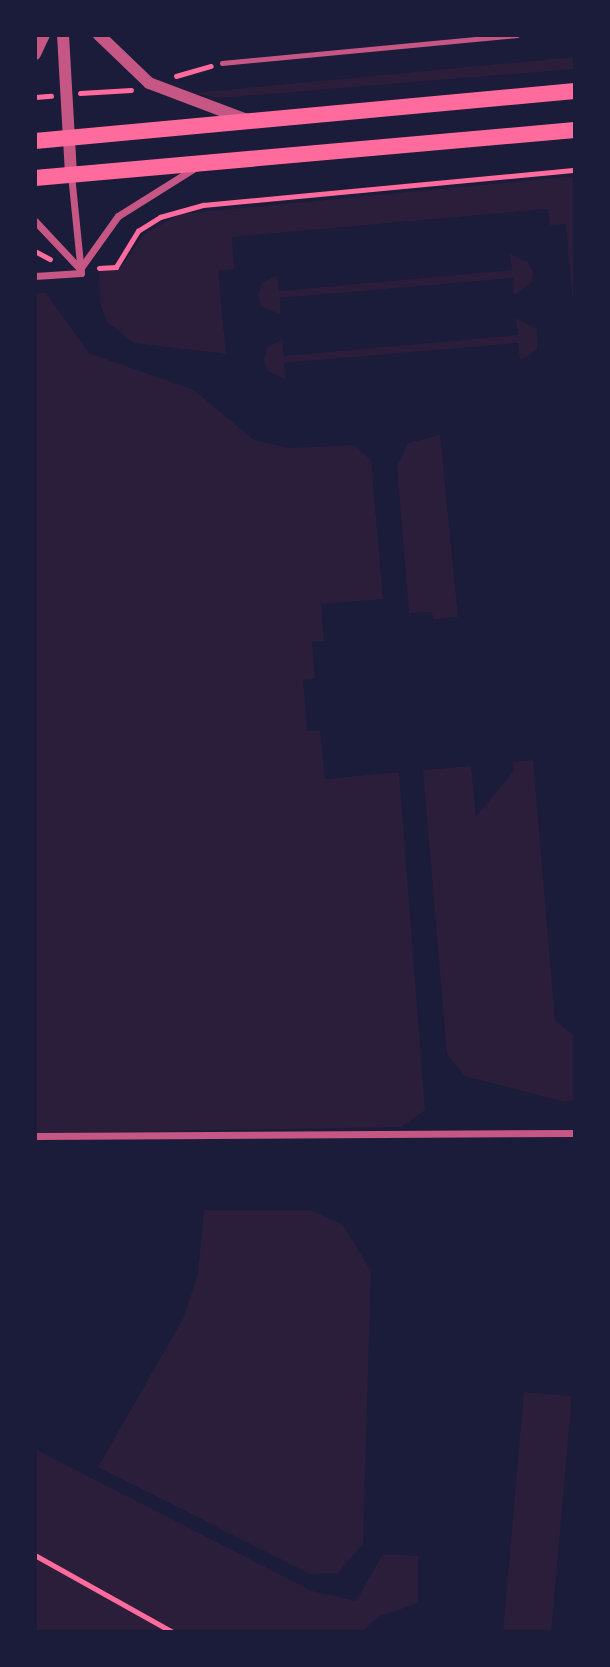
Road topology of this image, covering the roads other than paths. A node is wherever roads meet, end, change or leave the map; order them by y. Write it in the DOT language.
graph roads {
  1 [pos="44,35"];
  2 [pos="63,35"];
  3 [pos="99,35"];
  4 [pos="517,35"];
  5 [pos="35,54"];
  6 [pos="222,63"];
  7 [pos="575,91"];
  8 [pos="247,120"];
  9 [pos="575,130"];
  10 [pos="69,139"];
  11 [pos="35,141"];
  12 [pos="203,163"];
  13 [pos="71,175"];
  14 [pos="35,178"];
  15 [pos="35,221"];
  16 [pos="80,269"];
  17 [pos="35,276"];
  18 [pos="575,1133"];
  19 [pos="35,1136"];
  1 -- 5 [label="street"];
  2 -- 10 [label="street"];
  3 -- 8 [label="street"];
  4 -- 6 [label="lane"];
  7 -- 8 [label="main road"];
  8 -- 10 [label="main road"];
  9 -- 12 [label="main road"];
  10 -- 11 [label="main road"];
  10 -- 13 [label="street"];
  12 -- 13 [label="main road"];
  12 -- 16 [label="street"];
  13 -- 14 [label="main road"];
  13 -- 16 [label="street"];
  15 -- 16 [label="street"];
  16 -- 17 [label="street"];
  18 -- 19 [label="street"];
}
